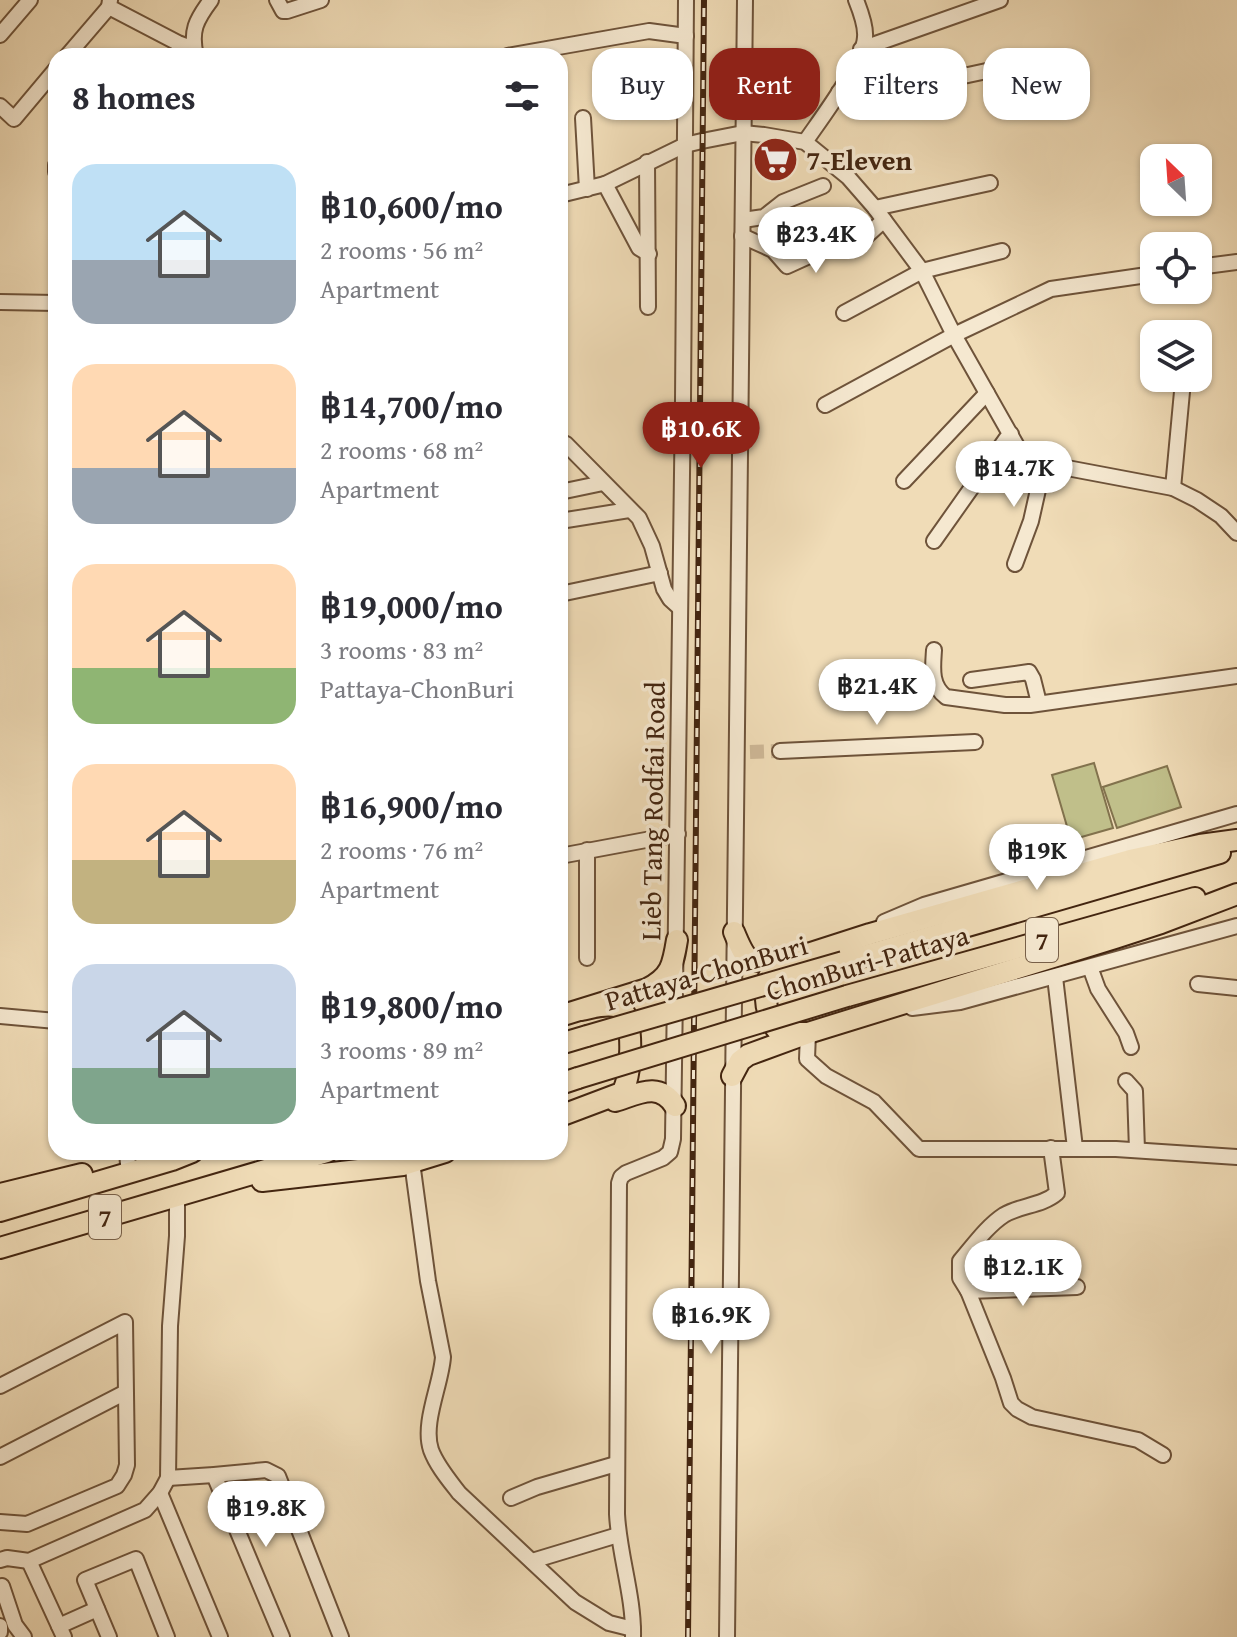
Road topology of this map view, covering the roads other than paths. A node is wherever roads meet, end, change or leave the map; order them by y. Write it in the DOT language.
graph roads {
  1 [pos="30,0"];
  2 [pos="211,0"];
  3 [pos="277,0"];
  4 [pos="321,0"];
  5 [pos="686,0"];
  6 [pos="745,0"];
  7 [pos="856,0"];
  8 [pos="1000,0"];
  9 [pos="110,3"];
  10 [pos="0,35"];
  11 [pos="686,36"];
  12 [pos="73,48"];
  13 [pos="186,48"];
  14 [pos="194,48"];
  15 [pos="552,48"];
  16 [pos="861,48"];
  17 [pos="864,48"];
  18 [pos="48,79"];
  19 [pos="836,96"];
  20 [pos="0,106"];
  21 [pos="583,118"];
  22 [pos="743,133"];
  23 [pos="805,142"];
  24 [pos="685,145"];
  25 [pos="647,162"];
  26 [pos="990,183"];
  27 [pos="605,184"];
  28 [pos="823,186"];
  29 [pos="587,189"];
  30 [pos="568,193"];
  31 [pos="880,214"];
  32 [pos="743,220"];
  33 [pos="742,236"];
  34 [pos="1002,251"];
  35 [pos="649,254"];
  36 [pos="1237,262"];
  37 [pos="1212,265"];
  38 [pos="922,271"];
  39 [pos="1140,276"];
  40 [pos="0,302"];
  41 [pos="48,303"];
  42 [pos="648,307"];
  43 [pos="844,313"];
  44 [pos="954,335"];
  45 [pos="1182,392"];
  46 [pos="987,393"];
  47 [pos="825,405"];
  48 [pos="1011,434"];
  49 [pos="568,446"];
  50 [pos="1044,463"];
  51 [pos="904,481"];
  52 [pos="603,483"];
  53 [pos="1173,488"];
  54 [pos="568,490"];
  55 [pos="629,510"];
  56 [pos="568,520"];
  57 [pos="1237,533"];
  58 [pos="934,541"];
  59 [pos="1015,564"];
  60 [pos="660,573"];
  61 [pos="568,592"];
  62 [pos="680,608"];
  63 [pos="934,650"];
  64 [pos="1237,676"];
  65 [pos="971,680"];
  66 [pos="1039,703"];
  67 [pos="975,742"];
  68 [pos="780,751"];
  69 [pos="1237,814"];
  70 [pos="678,834"];
  71 [pos="1237,840"];
  72 [pos="1237,848"];
  73 [pos="587,850"];
  74 [pos="568,854"];
  75 [pos="1237,887"];
  76 [pos="1237,894"];
  77 [pos="1237,926"];
  78 [pos="734,932"];
  79 [pos="677,940"];
  80 [pos="829,947"];
  81 [pos="796,956"];
  82 [pos="587,958"];
  83 [pos="1090,967"];
  84 [pos="1055,977"];
  85 [pos="1198,984"];
  86 [pos="1237,988"];
  87 [pos="581,1010"];
  88 [pos="568,1014"];
  89 [pos="864,1015"];
  90 [pos="0,1016"];
  91 [pos="48,1020"];
  92 [pos="808,1033"];
  93 [pos="568,1042"];
  94 [pos="1131,1047"];
  95 [pos="732,1076"];
  96 [pos="569,1081"];
  97 [pos="1126,1081"];
  98 [pos="675,1106"];
  99 [pos="568,1114"];
  100 [pos="568,1115"];
  101 [pos="1051,1148"];
  102 [pos="1075,1148"];
  103 [pos="1137,1150"];
  104 [pos="1237,1157"];
  105 [pos="121,1160"];
  106 [pos="172,1160"];
  107 [pos="299,1160"];
  108 [pos="419,1160"];
  109 [pos="412,1162"];
  110 [pos="210,1186"];
  111 [pos="0,1194"];
  112 [pos="177,1196"];
  113 [pos="0,1211"];
  114 [pos="0,1248"];
  115 [pos="1077,1287"];
  116 [pos="968,1291"];
  117 [pos="0,1386"];
  118 [pos="124,1393"];
  119 [pos="1163,1455"];
  120 [pos="0,1457"];
  121 [pos="616,1464"];
  122 [pos="214,1475"];
  123 [pos="168,1478"];
  124 [pos="160,1493"];
  125 [pos="511,1498"];
  126 [pos="0,1522"];
  127 [pos="618,1535"];
  128 [pos="0,1560"];
  129 [pos="29,1561"];
  130 [pos="532,1561"];
  131 [pos="1,1586"];
  132 [pos="97,1609"];
  133 [pos="8,1630"];
  134 [pos="609,1630"];
  135 [pos="62,1632"];
  136 [pos="633,1633"];
  137 [pos="109,1637"];
  138 [pos="167,1637"];
  139 [pos="220,1637"];
  140 [pos="282,1637"];
  141 [pos="341,1637"];
  142 [pos="727,1637"];
  1 -- 10 [label="street"];
  2 -- 14 [label="street"];
  3 -- 4 [label="street"];
  5 -- 11 [label="street, Lieb Tang Rodfai Road"];
  6 -- 22 [label="street"];
  7 -- 16 [label="street"];
  8 -- 17 [label="street"];
  9 -- 12 [label="street"];
  9 -- 13 [label="street"];
  11 -- 15 [label="street"];
  11 -- 24 [label="street, Lieb Tang Rodfai Road"];
  18 -- 20 [label="street"];
  19 -- 23 [label="street"];
  21 -- 29 [label="street"];
  22 -- 23 [label="street"];
  22 -- 24 [label="street"];
  22 -- 32 [label="street"];
  23 -- 31 [label="street"];
  24 -- 25 [label="street"];
  24 -- 62 [label="street, Lieb Tang Rodfai Road"];
  25 -- 27 [label="street"];
  25 -- 35 [label="street"];
  26 -- 31 [label="street"];
  27 -- 29 [label="street"];
  27 -- 35 [label="street"];
  28 -- 32 [label="street"];
  29 -- 30 [label="street"];
  31 -- 33 [label="street"];
  31 -- 38 [label="street"];
  32 -- 33 [label="street"];
  33 -- 78 [label="street"];
  34 -- 38 [label="street"];
  35 -- 42 [label="street"];
  36 -- 37 [label="street"];
  38 -- 43 [label="street"];
  38 -- 44 [label="street"];
  39 -- 44 [label="street"];
  40 -- 41 [label="street"];
  44 -- 46 [label="street"];
  44 -- 47 [label="street"];
  45 -- 53 [label="street"];
  46 -- 48 [label="street"];
  46 -- 51 [label="street"];
  48 -- 50 [label="street"];
  48 -- 58 [label="street"];
  49 -- 52 [label="street"];
  50 -- 53 [label="street"];
  50 -- 59 [label="street"];
  52 -- 54 [label="street"];
  52 -- 55 [label="street"];
  53 -- 57 [label="street"];
  55 -- 56 [label="street"];
  55 -- 60 [label="street"];
  60 -- 61 [label="street"];
  60 -- 62 [label="street"];
  62 -- 70 [label="street, Lieb Tang Rodfai Road"];
  63 -- 66 [label="street"];
  64 -- 66 [label="street"];
  65 -- 66 [label="street"];
  67 -- 68 [label="street"];
  69 -- 80 [label="street"];
  70 -- 73 [label="street"];
  70 -- 79 [label="street, Lieb Tang Rodfai Road"];
  71 -- 80 [label="highway"];
  72 -- 93 [label="highway, Pattaya-ChonBuri / 7, bridge"];
  73 -- 74 [label="street"];
  73 -- 82 [label="street"];
  75 -- 96 [label="highway, ChonBuri-Pattaya / 7, bridge"];
  76 -- 89 [label="highway"];
  77 -- 83 [label="street"];
  78 -- 81 [label="highway"];
  78 -- 95 [label="street"];
  79 -- 87 [label="highway"];
  79 -- 98 [label="street, Lieb Tang Rodfai Road"];
  80 -- 81 [label="highway"];
  81 -- 92 [label="highway"];
  83 -- 84 [label="street"];
  83 -- 94 [label="street"];
  84 -- 89 [label="street"];
  84 -- 102 [label="street"];
  85 -- 86 [label="street"];
  87 -- 88 [label="highway"];
  87 -- 99 [label="highway"];
  89 -- 92 [label="highway"];
  90 -- 91 [label="street"];
  92 -- 95 [label="highway"];
  92 -- 101 [label="street"];
  95 -- 142 [label="street"];
  97 -- 103 [label="street"];
  98 -- 100 [label="highway"];
  98 -- 121 [label="street, Lieb Tang Rodfai Road"];
  101 -- 102 [label="street"];
  101 -- 116 [label="street"];
  102 -- 103 [label="street"];
  103 -- 104 [label="street"];
  105 -- 111 [label="highway"];
  106 -- 113 [label="highway, 7"];
  107 -- 110 [label="highway, 7"];
  108 -- 109 [label="highway"];
  109 -- 110 [label="highway"];
  109 -- 130 [label="street"];
  110 -- 112 [label="highway, 7"];
  112 -- 114 [label="highway, 7"];
  112 -- 123 [label="street"];
  115 -- 116 [label="street"];
  116 -- 119 [label="street"];
  117 -- 118 [label="street"];
  118 -- 120 [label="street"];
  118 -- 126 [label="street"];
  121 -- 125 [label="street"];
  121 -- 127 [label="street, Lieb Tang Rodfai Road"];
  122 -- 123 [label="street"];
  122 -- 140 [label="street"];
  122 -- 141 [label="street"];
  123 -- 124 [label="street"];
  124 -- 129 [label="street"];
  124 -- 139 [label="street"];
  127 -- 130 [label="street"];
  127 -- 136 [label="street, Lieb Tang Rodfai Road"];
  128 -- 129 [label="street"];
  129 -- 135 [label="street"];
  130 -- 134 [label="street"];
  131 -- 133 [label="street"];
  132 -- 135 [label="street"];
  132 -- 137 [label="street"];
  132 -- 138 [label="street"];
  134 -- 136 [label="street"];
}
